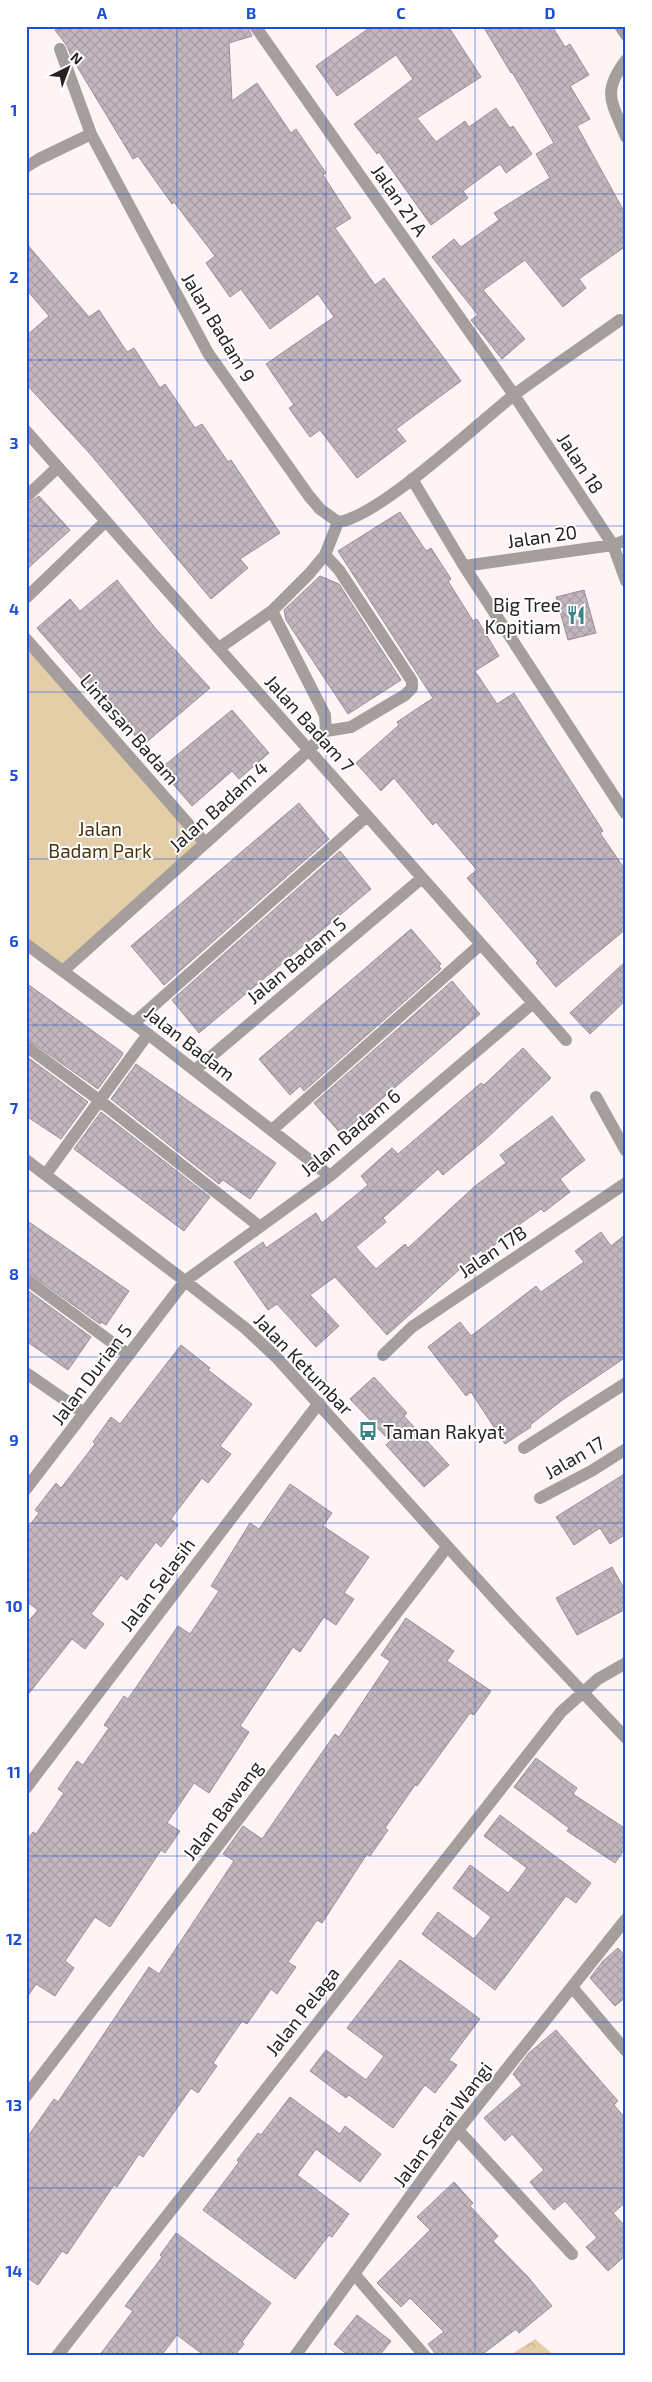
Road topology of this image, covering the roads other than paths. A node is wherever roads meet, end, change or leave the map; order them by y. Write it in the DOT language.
graph roads {
  1 [pos="255,26"];
  2 [pos="620,26"];
  3 [pos="626,35"];
  4 [pos="60,49"];
  5 [pos="626,60"];
  6 [pos="91,134"];
  7 [pos="626,137"];
  8 [pos="26,168"];
  9 [pos="620,320"];
  10 [pos="514,395"];
  11 [pos="26,431"];
  12 [pos="58,466"];
  13 [pos="412,479"];
  14 [pos="26,497"];
  15 [pos="106,521"];
  16 [pos="338,522"];
  17 [pos="626,540"];
  18 [pos="613,545"];
  19 [pos="327,549"];
  20 [pos="464,566"];
  21 [pos="626,581"];
  22 [pos="26,598"];
  23 [pos="272,611"];
  24 [pos="26,639"];
  25 [pos="219,648"];
  26 [pos="326,731"];
  27 [pos="308,750"];
  28 [pos="625,813"];
  29 [pos="367,816"];
  30 [pos="205,843"];
  31 [pos="422,878"];
  32 [pos="26,944"];
  33 [pos="481,944"];
  34 [pos="63,971"];
  35 [pos="532,1003"];
  36 [pos="134,1023"];
  37 [pos="148,1034"];
  38 [pos="566,1040"];
  39 [pos="26,1046"];
  40 [pos="195,1070"];
  41 [pos="596,1097"];
  42 [pos="99,1100"];
  43 [pos="272,1130"];
  44 [pos="626,1151"];
  45 [pos="26,1160"];
  46 [pos="46,1174"];
  47 [pos="330,1176"];
  48 [pos="626,1183"];
  49 [pos="259,1226"];
  50 [pos="26,1279"];
  51 [pos="185,1281"];
  52 [pos="129,1355"];
  53 [pos="383,1355"];
  54 [pos="26,1373"];
  55 [pos="626,1383"];
  56 [pos="319,1403"];
  57 [pos="84,1414"];
  58 [pos="524,1448"];
  59 [pos="626,1449"];
  60 [pos="26,1489"];
  61 [pos="540,1498"];
  62 [pos="447,1547"];
  63 [pos="626,1663"];
  64 [pos="581,1692"];
  65 [pos="626,1738"];
  66 [pos="26,1788"];
  67 [pos="626,1919"];
  68 [pos="572,1988"];
  69 [pos="626,2051"];
  70 [pos="26,2096"];
  71 [pos="458,2130"];
  72 [pos="572,2254"];
  73 [pos="355,2275"];
  74 [pos="57,2356"];
  75 [pos="295,2356"];
  76 [pos="425,2356"];
  1 -- 10 [label="street, Jalan 21 A"];
  2 -- 3 [label="street"];
  4 -- 6 [label="street, Jalan Badam 9"];
  5 -- 7 [label="street"];
  6 -- 8 [label="street"];
  6 -- 16 [label="street, Jalan Badam 9"];
  9 -- 10 [label="street"];
  10 -- 13 [label="street"];
  10 -- 18 [label="street, Jalan 18"];
  11 -- 12 [label="street, Jalan Badam 7"];
  12 -- 14 [label="street"];
  12 -- 15 [label="street, Jalan Badam 7"];
  13 -- 16 [label="street"];
  13 -- 20 [label="street"];
  15 -- 22 [label="street"];
  15 -- 25 [label="street, Jalan Badam 7"];
  16 -- 19 [label="street"];
  17 -- 18 [label="street, Jalan 20"];
  18 -- 20 [label="street, Jalan 20"];
  18 -- 21 [label="street, Jalan 18"];
  19 -- 23 [label="street"];
  19 -- 26 [label="street"];
  20 -- 28 [label="street"];
  23 -- 25 [label="street"];
  23 -- 26 [label="street"];
  24 -- 30 [label="street, Lintasan Badam"];
  25 -- 27 [label="street, Jalan Badam 7"];
  26 -- 27 [label="street, Jalan Badam 4"];
  27 -- 29 [label="street, Jalan Badam 7"];
  27 -- 30 [label="street, Jalan Badam 4"];
  29 -- 31 [label="street, Jalan Badam 7"];
  29 -- 36 [label="street"];
  30 -- 34 [label="street, Jalan Badam 4"];
  31 -- 33 [label="street, Jalan Badam 7"];
  31 -- 40 [label="street, Jalan Badam 5"];
  32 -- 34 [label="street, Jalan Badam"];
  33 -- 35 [label="street, Jalan Badam 7"];
  33 -- 43 [label="street"];
  34 -- 36 [label="street, Jalan Badam"];
  35 -- 38 [label="street, Jalan Badam 7"];
  35 -- 47 [label="street, Jalan Badam 6"];
  36 -- 37 [label="street, Jalan Badam"];
  37 -- 40 [label="street, Jalan Badam"];
  37 -- 42 [label="street"];
  39 -- 42 [label="street"];
  40 -- 43 [label="street, Jalan Badam"];
  41 -- 44 [label="street"];
  42 -- 46 [label="street"];
  42 -- 49 [label="street"];
  43 -- 47 [label="street, Jalan Badam"];
  45 -- 46 [label="street, Jalan Ketumbar"];
  46 -- 51 [label="street, Jalan Ketumbar"];
  47 -- 49 [label="street, Jalan Badam 6"];
  48 -- 53 [label="street, Jalan 17B"];
  49 -- 51 [label="street, Jalan Badam 6"];
  50 -- 52 [label="street"];
  51 -- 52 [label="street, Jalan Durian 5"];
  51 -- 56 [label="street, Jalan Ketumbar"];
  52 -- 57 [label="street, Jalan Durian 5"];
  54 -- 57 [label="street"];
  55 -- 58 [label="street"];
  56 -- 62 [label="street, Jalan Ketumbar"];
  56 -- 66 [label="street, Jalan Selasih"];
  57 -- 60 [label="street, Jalan Durian 5"];
  59 -- 61 [label="street, Jalan 17"];
  62 -- 64 [label="street, Jalan Ketumbar"];
  62 -- 70 [label="street, Jalan Bawang"];
  63 -- 64 [label="street, Jalan Pelaga"];
  64 -- 65 [label="street, Jalan Ketumbar"];
  64 -- 74 [label="street, Jalan Pelaga"];
  67 -- 68 [label="street, Jalan Serai Wangi"];
  68 -- 69 [label="street"];
  68 -- 71 [label="street, Jalan Serai Wangi"];
  71 -- 72 [label="street"];
  71 -- 73 [label="street, Jalan Serai Wangi"];
  73 -- 75 [label="street, Jalan Serai Wangi"];
  73 -- 76 [label="street"];
}
